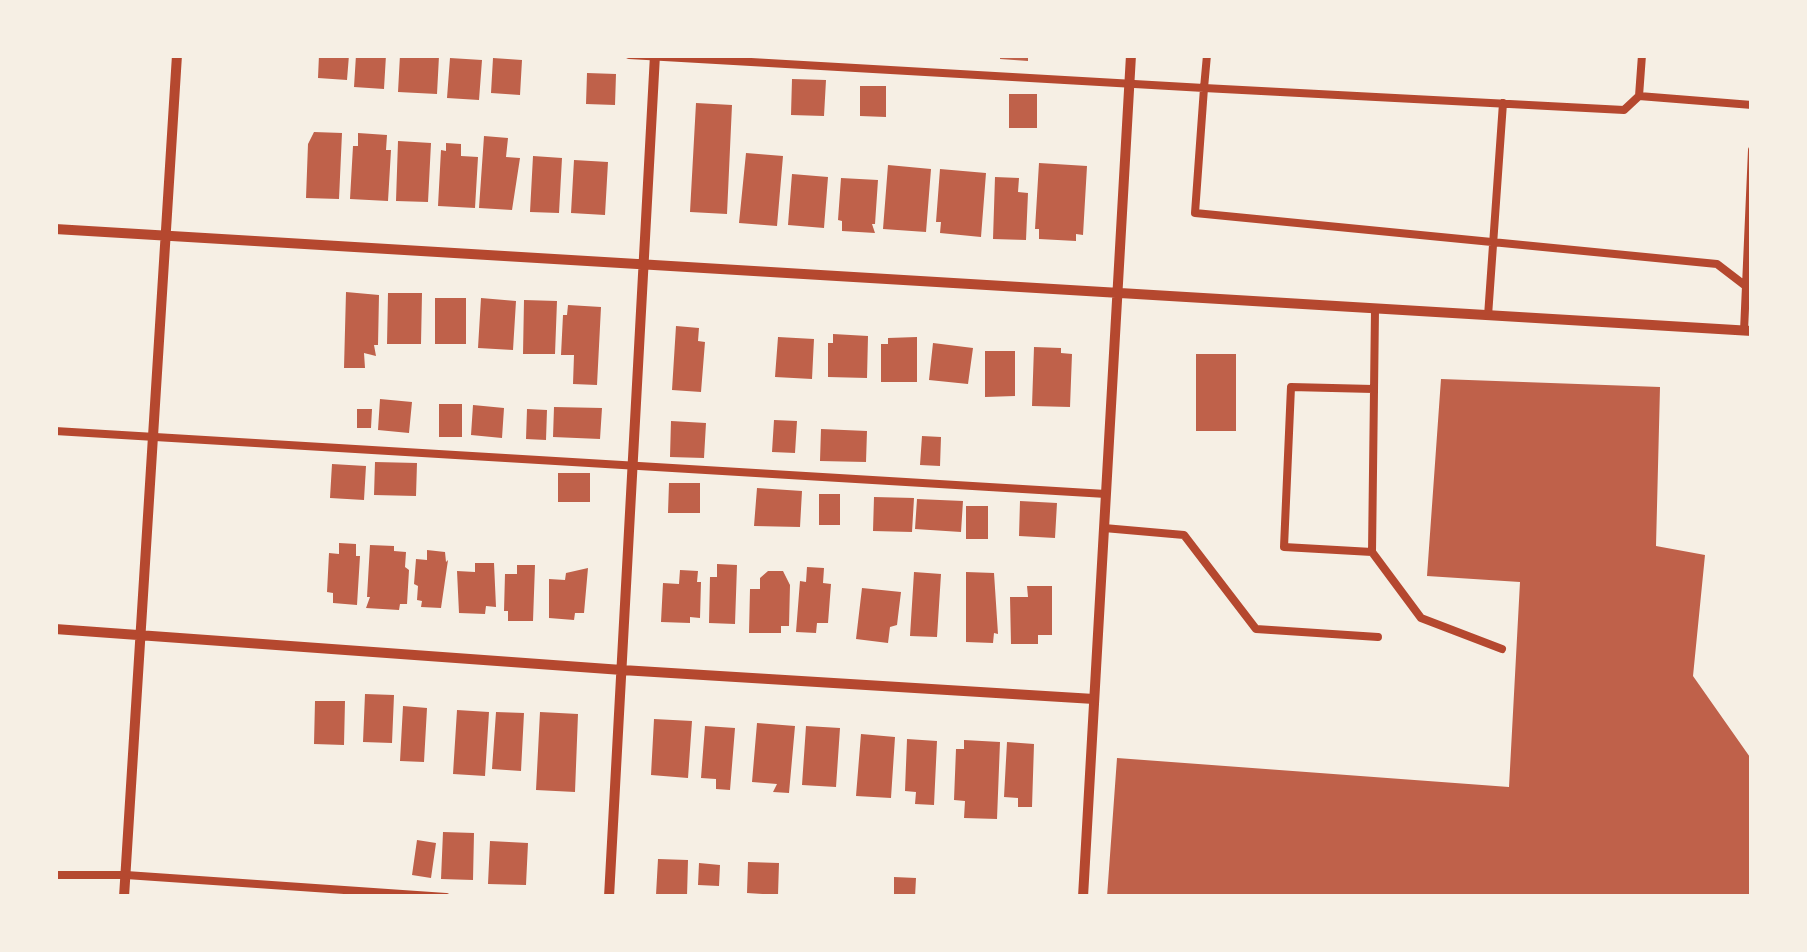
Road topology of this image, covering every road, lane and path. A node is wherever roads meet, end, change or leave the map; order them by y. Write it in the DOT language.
graph roads {
  1 [pos="177,55"];
  2 [pos="629,55"];
  3 [pos="1131,55"];
  4 [pos="1207,55"];
  5 [pos="1642,55"];
  6 [pos="655,56"];
  7 [pos="1130,84"];
  8 [pos="1204,88"];
  9 [pos="1639,96"];
  10 [pos="1502,103"];
  11 [pos="1752,106"];
  12 [pos="1752,150"];
  13 [pos="55,229"];
  14 [pos="166,235"];
  15 [pos="1492,244"];
  16 [pos="644,266"];
  17 [pos="1747,287"];
  18 [pos="1117,295"];
  19 [pos="1375,310"];
  20 [pos="1488,316"];
  21 [pos="1748,331"];
  22 [pos="1374,390"];
  23 [pos="55,431"];
  24 [pos="153,437"];
  25 [pos="633,467"];
  26 [pos="1106,494"];
  27 [pos="1104,528"];
  28 [pos="1372,552"];
  29 [pos="55,629"];
  30 [pos="141,634"];
  31 [pos="1378,637"];
  32 [pos="1502,649"];
  33 [pos="622,670"];
  34 [pos="1094,699"];
  35 [pos="55,875"];
  36 [pos="126,875"];
  37 [pos="124,897"];
  38 [pos="446,897"];
  39 [pos="608,897"];
  40 [pos="1082,897"];
  1 -- 14 [label="street"];
  2 -- 6 [label="lane"];
  3 -- 7 [label="street"];
  4 -- 8 [label="lane"];
  5 -- 9 [label="lane"];
  6 -- 7 [label="lane"];
  6 -- 16 [label="street"];
  7 -- 8 [label="lane"];
  7 -- 18 [label="street"];
  8 -- 10 [label="lane"];
  8 -- 15 [label="lane"];
  9 -- 10 [label="lane"];
  9 -- 11 [label="lane"];
  10 -- 15 [label="lane"];
  12 -- 17 [label="lane"];
  13 -- 14 [label="street"];
  14 -- 16 [label="street"];
  14 -- 24 [label="street"];
  15 -- 17 [label="lane"];
  15 -- 20 [label="lane"];
  16 -- 18 [label="street"];
  16 -- 25 [label="street"];
  17 -- 21 [label="lane"];
  18 -- 19 [label="street"];
  18 -- 26 [label="street"];
  19 -- 20 [label="street"];
  19 -- 22 [label="lane"];
  20 -- 21 [label="street"];
  22 -- 28 [label="lane"];
  22 -- 28 [label="lane"];
  23 -- 24 [label="lane"];
  24 -- 25 [label="lane"];
  24 -- 30 [label="street"];
  25 -- 26 [label="lane"];
  25 -- 33 [label="street"];
  26 -- 27 [label="street"];
  27 -- 31 [label="lane"];
  27 -- 34 [label="street"];
  28 -- 32 [label="lane"];
  29 -- 30 [label="street"];
  30 -- 33 [label="street"];
  30 -- 36 [label="street"];
  33 -- 34 [label="street"];
  33 -- 39 [label="street"];
  34 -- 40 [label="street"];
  35 -- 36 [label="lane"];
  36 -- 37 [label="street"];
  36 -- 38 [label="lane"];
}
